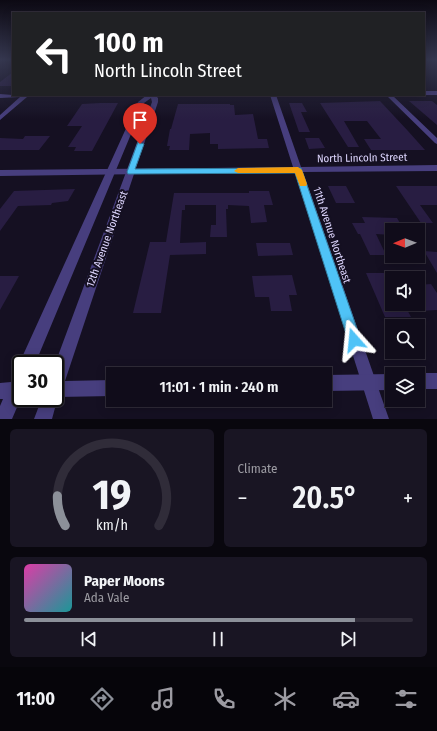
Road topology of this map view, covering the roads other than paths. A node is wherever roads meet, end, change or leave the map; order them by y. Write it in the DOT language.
graph roads {
  1 [pos="425,93"];
  2 [pos="437,93"];
  3 [pos="0,96"];
  4 [pos="12,96"];
  5 [pos="25,96"];
  6 [pos="150,96"];
  7 [pos="152,96"];
  8 [pos="273,96"];
  9 [pos="390,96"];
  10 [pos="0,118"];
  11 [pos="437,142"];
  12 [pos="437,168"];
  13 [pos="298,170"];
  14 [pos="110,172"];
  15 [pos="131,172"];
  16 [pos="0,173"];
  17 [pos="31,355"];
  18 [pos="64,360"];
  19 [pos="425,381"];
  20 [pos="437,381"];
  21 [pos="368,382"];
  22 [pos="385,382"];
  23 [pos="332,383"];
  24 [pos="106,388"];
  25 [pos="64,389"];
  26 [pos="12,393"];
  27 [pos="47,407"];
  28 [pos="3,419"];
  29 [pos="43,419"];
  30 [pos="381,419"];
  1 -- 2 [label="street"];
  3 -- 4 [label="street"];
  5 -- 10 [label="street"];
  6 -- 14 [label="street, 12th Avenue Northeast"];
  7 -- 15 [label="street, 12th Avenue Northeast"];
  8 -- 13 [label="street, 11th Avenue Northeast"];
  9 -- 11 [label="street"];
  12 -- 13 [label="street, North Lincoln Street"];
  13 -- 15 [label="street, North Lincoln Street"];
  13 -- 21 [label="street, 11th Avenue Northeast"];
  14 -- 15 [label="street, North Lincoln Street"];
  14 -- 16 [label="street, North Lincoln Street"];
  14 -- 17 [label="street, 12th Avenue Northeast"];
  15 -- 18 [label="street, 12th Avenue Northeast"];
  19 -- 20 [label="street"];
  21 -- 22 [label="street"];
  21 -- 23 [label="street"];
  21 -- 30 [label="street, 11th Avenue Northeast"];
  24 -- 25 [label="street"];
  26 -- 28 [label="street"];
  27 -- 29 [label="street"];
}
